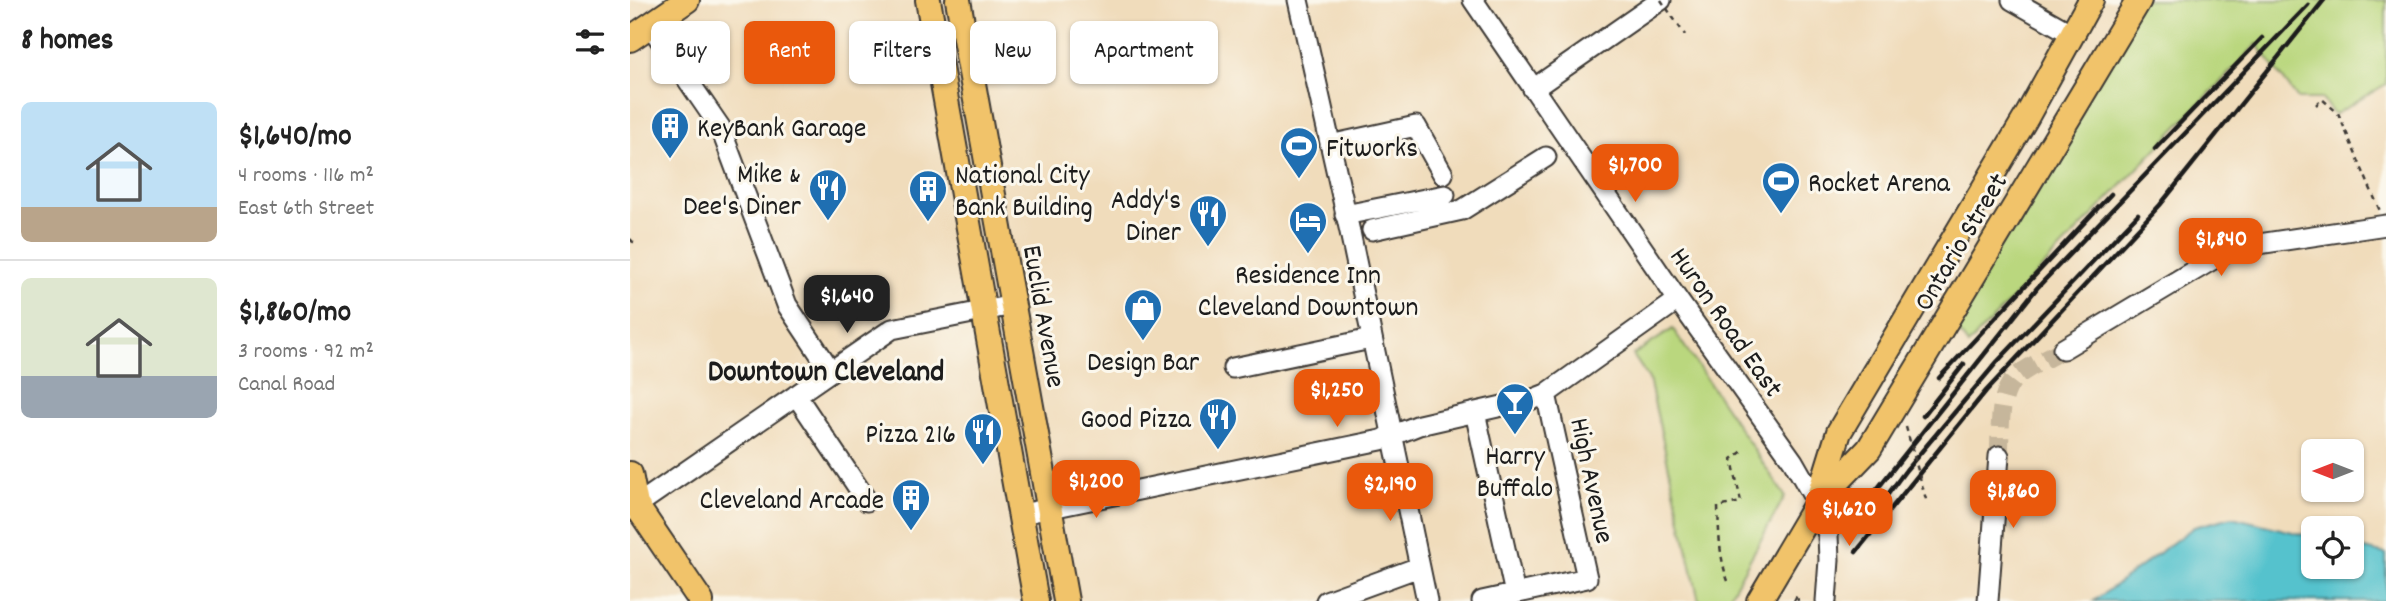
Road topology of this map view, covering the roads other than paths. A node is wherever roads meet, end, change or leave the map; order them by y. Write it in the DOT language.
graph roads {
  1 [pos="687,0"];
  2 [pos="928,0"];
  3 [pos="958,0"];
  4 [pos="1298,0"];
  5 [pos="1473,0"];
  6 [pos="1661,0"];
  7 [pos="2012,0"];
  8 [pos="2091,0"];
  9 [pos="2139,0"];
  10 [pos="650,25"];
  11 [pos="2072,34"];
  12 [pos="630,39"];
  13 [pos="1533,89"];
  14 [pos="1330,145"];
  15 [pos="1546,157"];
  16 [pos="1443,174"];
  17 [pos="1445,195"];
  18 [pos="1345,215"];
  19 [pos="2384,220"];
  20 [pos="1372,230"];
  21 [pos="1678,300"];
  22 [pos="1013,305"];
  23 [pos="985,311"];
  24 [pos="1371,339"];
  25 [pos="2063,349"];
  26 [pos="1233,368"];
  27 [pos="831,371"];
  28 [pos="1546,394"];
  29 [pos="796,395"];
  30 [pos="1475,412"];
  31 [pos="1392,436"];
  32 [pos="1999,456"];
  33 [pos="630,474"];
  34 [pos="867,501"];
  35 [pos="1817,503"];
  36 [pos="632,506"];
  37 [pos="1050,510"];
  38 [pos="1021,514"];
  39 [pos="1419,567"];
  40 [pos="1515,594"];
  41 [pos="701,601"];
  42 [pos="1036,601"];
  43 [pos="1066,601"];
  44 [pos="1326,601"];
  45 [pos="1427,601"];
  46 [pos="1482,601"];
  47 [pos="1759,601"];
  48 [pos="1826,601"];
  49 [pos="1988,601"];
  1 -- 10 [label="main road"];
  2 -- 23 [label="main road"];
  3 -- 22 [label="main road, Euclid Avenue"];
  4 -- 14 [label="street"];
  5 -- 13 [label="street, Huron Road East"];
  6 -- 13 [label="street"];
  7 -- 11 [label="street"];
  8 -- 11 [label="main road, Ontario Street"];
  9 -- 35 [label="main road, Ontario Street"];
  10 -- 12 [label="main road"];
  10 -- 27 [label="street"];
  11 -- 35 [label="main road, Ontario Street"];
  13 -- 21 [label="street, Huron Road East"];
  14 -- 16 [label="street"];
  14 -- 18 [label="street"];
  15 -- 20 [label="street"];
  17 -- 18 [label="street"];
  18 -- 24 [label="street"];
  19 -- 25 [label="street"];
  21 -- 28 [label="street"];
  21 -- 35 [label="street, Huron Road East"];
  22 -- 23 [label="street"];
  22 -- 37 [label="main road, Euclid Avenue"];
  23 -- 27 [label="street"];
  23 -- 38 [label="main road"];
  24 -- 26 [label="street"];
  24 -- 31 [label="street"];
  27 -- 29 [label="street"];
  28 -- 30 [label="street"];
  28 -- 40 [label="street, High Avenue"];
  29 -- 34 [label="street"];
  29 -- 36 [label="street"];
  30 -- 31 [label="street"];
  30 -- 40 [label="street"];
  31 -- 37 [label="street"];
  31 -- 39 [label="street"];
  32 -- 49 [label="street"];
  33 -- 36 [label="main road"];
  35 -- 47 [label="main road, Ontario Street"];
  35 -- 48 [label="street, Huron Road East"];
  36 -- 41 [label="main road"];
  37 -- 38 [label="street"];
  37 -- 43 [label="main road, Euclid Avenue"];
  38 -- 42 [label="main road"];
  39 -- 44 [label="street"];
  39 -- 45 [label="street"];
  40 -- 46 [label="street"];
}
